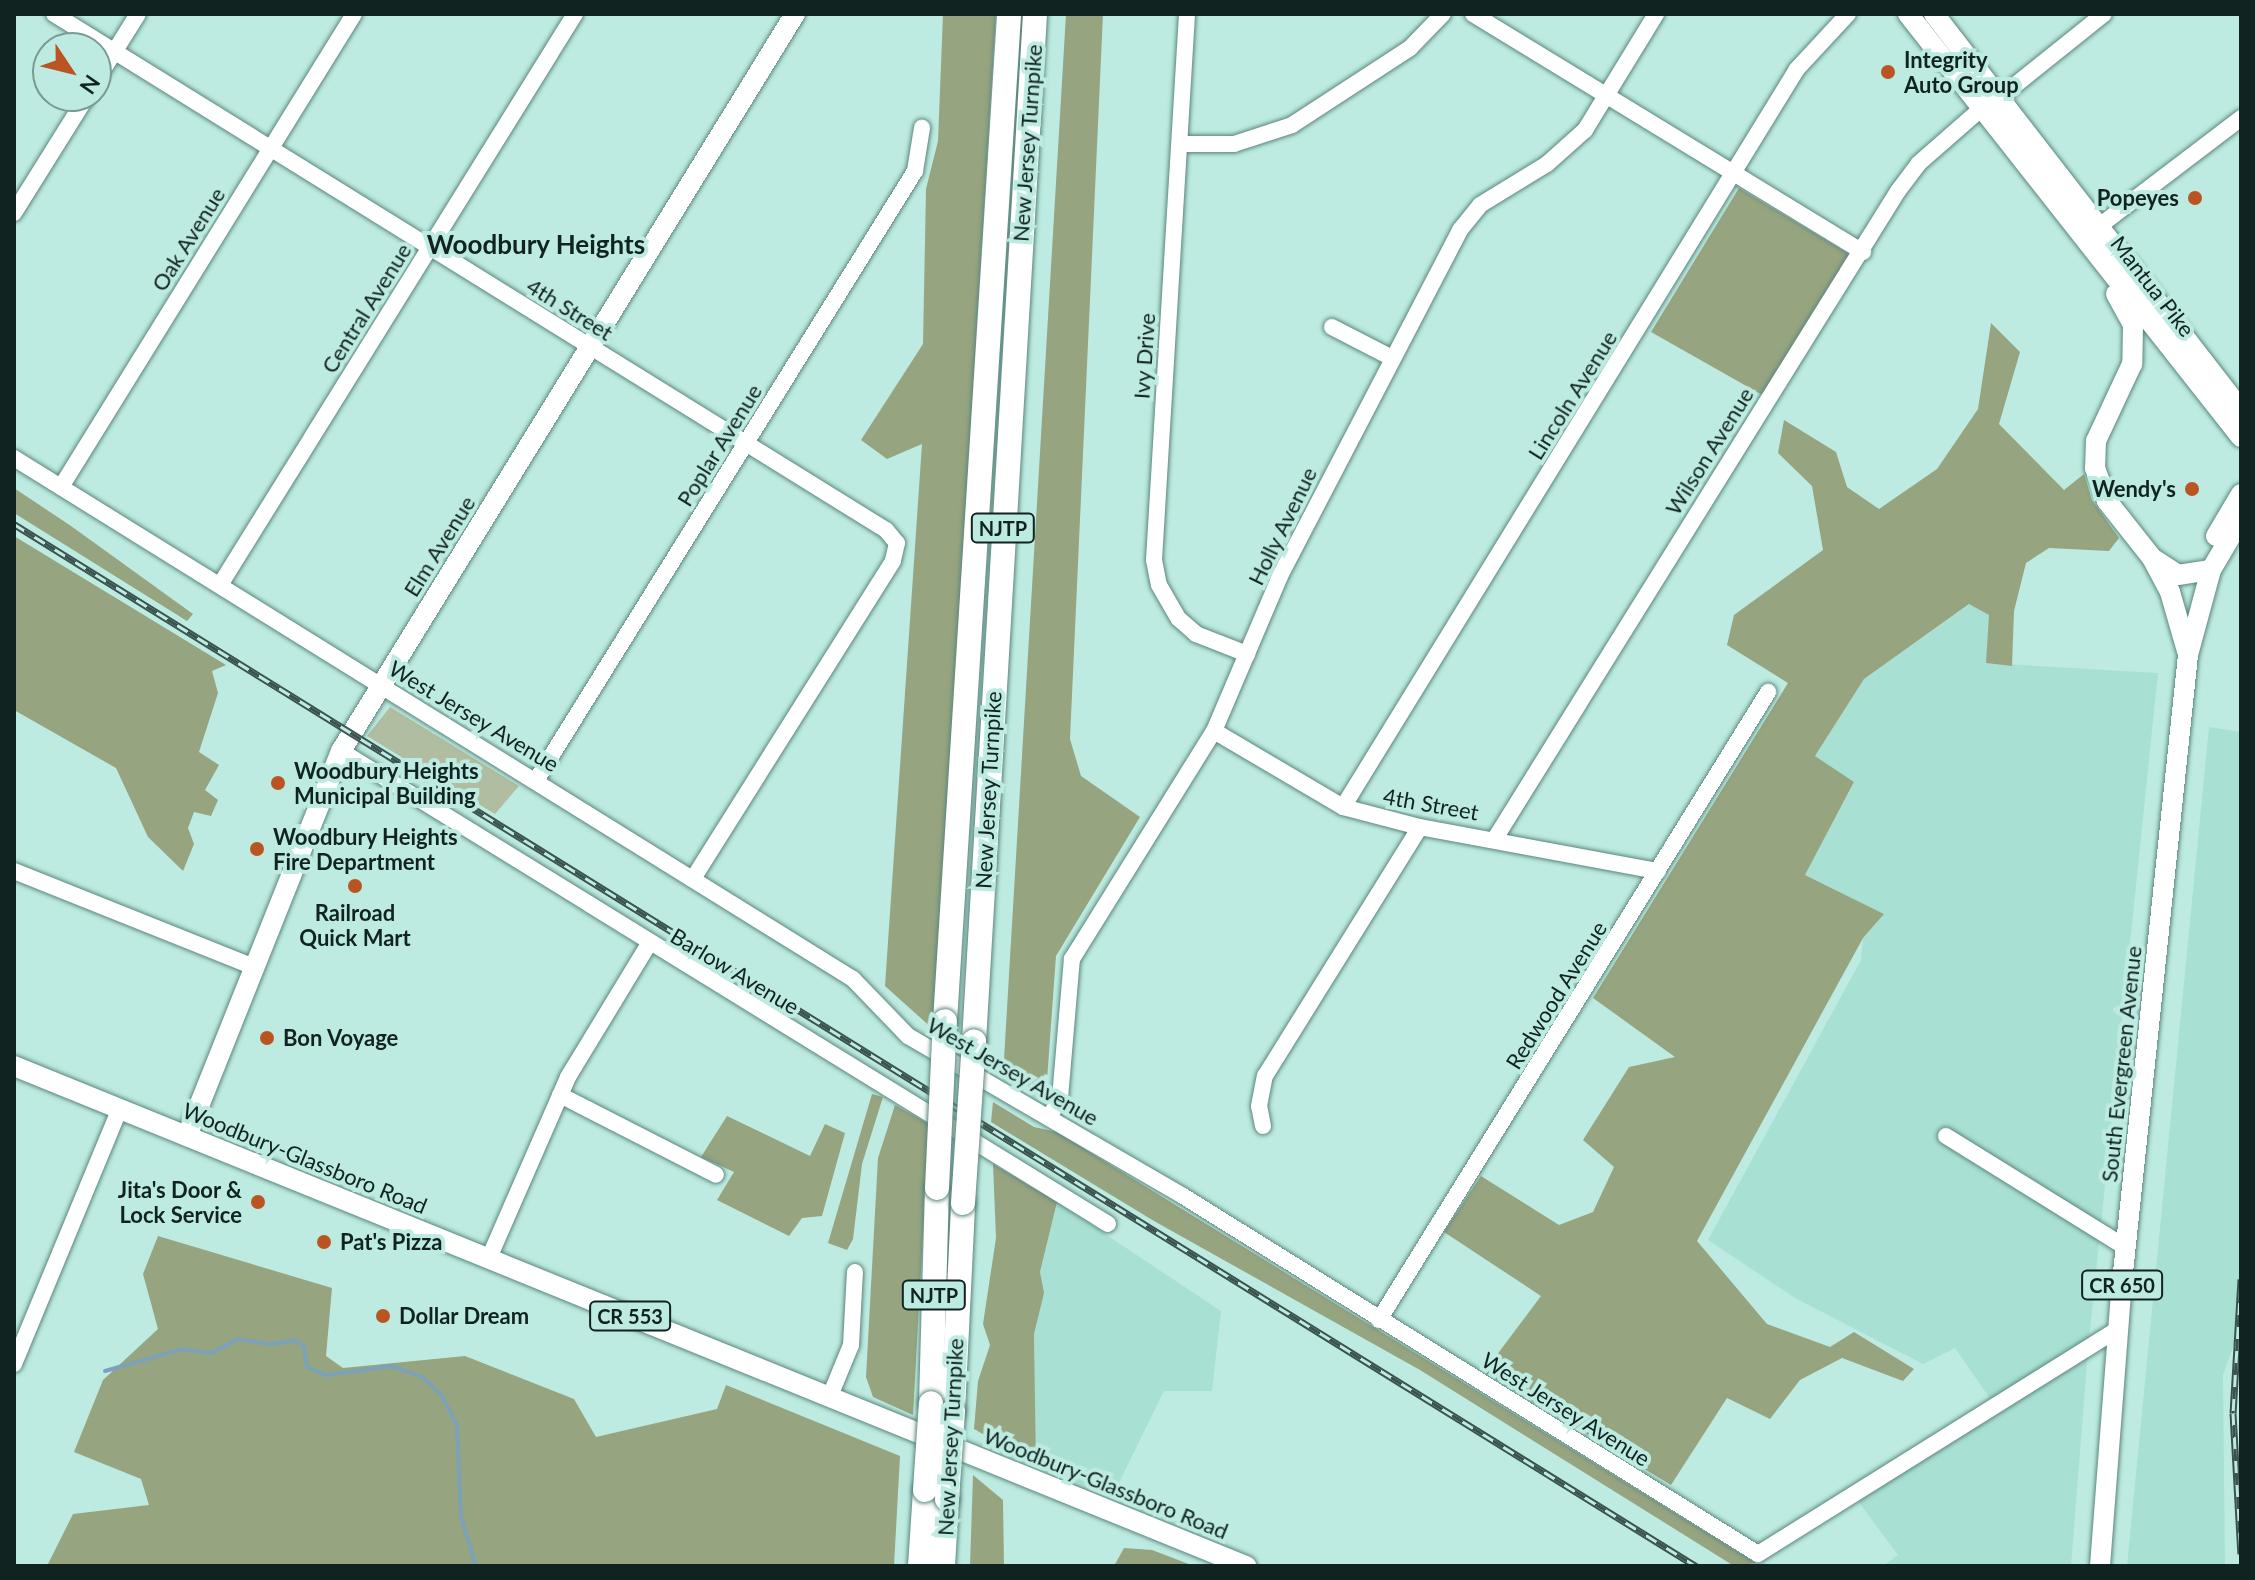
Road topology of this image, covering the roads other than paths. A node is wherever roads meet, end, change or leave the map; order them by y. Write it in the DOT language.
graph roads {
  1 [pos="54,14"];
  2 [pos="138,14"];
  3 [pos="354,14"];
  4 [pos="575,14"];
  5 [pos="1009,14"];
  6 [pos="1035,14"];
  7 [pos="1187,14"];
  8 [pos="1443,14"];
  9 [pos="1473,14"];
  10 [pos="1656,14"];
  11 [pos="1848,14"];
  12 [pos="1908,14"];
  13 [pos="1934,14"];
  14 [pos="2104,14"];
  15 [pos="792,15"];
  16 [pos="115,51"];
  17 [pos="112,56"];
  18 [pos="1606,94"];
  19 [pos="1991,103"];
  20 [pos="77,112"];
  21 [pos="2241,118"];
  22 [pos="922,128"];
  23 [pos="1182,144"];
  24 [pos="271,147"];
  25 [pos="1734,175"];
  26 [pos="2048,192"];
  27 [pos="14,213"];
  28 [pos="2098,227"];
  29 [pos="430,247"];
  30 [pos="1863,252"];
  31 [pos="1332,327"];
  32 [pos="590,348"];
  33 [pos="1392,358"];
  34 [pos="2241,410"];
  35 [pos="2241,437"];
  36 [pos="746,443"];
  37 [pos="14,458"];
  38 [pos="61,487"];
  39 [pos="2241,494"];
  40 [pos="2241,519"];
  41 [pos="2152,558"];
  42 [pos="2211,570"];
  43 [pos="220,585"];
  44 [pos="1247,654"];
  45 [pos="2188,655"];
  46 [pos="380,684"];
  47 [pos="1768,692"];
  48 [pos="1214,731"];
  49 [pos="341,751"];
  50 [pos="537,779"];
  51 [pos="1343,807"];
  52 [pos="1420,827"];
  53 [pos="1496,837"];
  54 [pos="14,871"];
  55 [pos="1658,871"];
  56 [pos="693,879"];
  57 [pos="649,944"];
  58 [pos="254,967"];
  59 [pos="14,1066"];
  60 [pos="560,1095"];
  61 [pos="120,1108"];
  62 [pos="1050,1116"];
  63 [pos="1263,1126"];
  64 [pos="187,1136"];
  65 [pos="1946,1136"];
  66 [pos="716,1175"];
  67 [pos="1108,1224"];
  68 [pos="2125,1247"];
  69 [pos="489,1258"];
  70 [pos="855,1272"];
  71 [pos="1379,1320"];
  72 [pos="2118,1329"];
  73 [pos="14,1364"];
  74 [pos="830,1396"];
  75 [pos="942,1407"];
  76 [pos="936,1494"];
  77 [pos="920,1566"];
  78 [pos="943,1566"];
  79 [pos="1246,1566"];
  80 [pos="2100,1566"];
  1 -- 16 [label="street, 4th Street"];
  2 -- 16 [label="street"];
  3 -- 24 [label="street, Oak Avenue"];
  4 -- 29 [label="street, Central Avenue"];
  5 -- 75 [label="highway, New Jersey Turnpike / NJTP, bridge"];
  6 -- 75 [label="highway, New Jersey Turnpike / NJTP, bridge"];
  7 -- 23 [label="street, Ivy Drive"];
  8 -- 23 [label="street"];
  9 -- 18 [label="street"];
  10 -- 18 [label="street, Holly Avenue"];
  11 -- 25 [label="street, Lincoln Avenue"];
  12 -- 19 [label="main road, Mantua Pike"];
  13 -- 19 [label="main road, Mantua Pike"];
  14 -- 19 [label="street, Wilson Avenue"];
  15 -- 32 [label="main road, Elm Avenue"];
  16 -- 17 [label="street"];
  16 -- 24 [label="street, 4th Street"];
  18 -- 25 [label="street"];
  18 -- 33 [label="street, Holly Avenue"];
  19 -- 26 [label="main road, Mantua Pike"];
  19 -- 28 [label="main road, Mantua Pike"];
  19 -- 30 [label="street, Wilson Avenue"];
  20 -- 27 [label="street"];
  21 -- 28 [label="street"];
  22 -- 36 [label="street, Poplar Avenue"];
  23 -- 44 [label="street, Ivy Drive"];
  24 -- 29 [label="street, 4th Street"];
  24 -- 38 [label="street, Oak Avenue"];
  25 -- 30 [label="street"];
  25 -- 51 [label="street, Lincoln Avenue"];
  26 -- 35 [label="main road, Mantua Pike"];
  26 -- 41 [label="main road"];
  28 -- 34 [label="main road, Mantua Pike"];
  29 -- 32 [label="street, 4th Street"];
  29 -- 43 [label="street, Central Avenue"];
  30 -- 53 [label="street, Wilson Avenue"];
  31 -- 33 [label="street"];
  32 -- 36 [label="street, 4th Street"];
  32 -- 46 [label="main road, Elm Avenue"];
  33 -- 44 [label="street, Holly Avenue"];
  36 -- 50 [label="street, Poplar Avenue"];
  36 -- 56 [label="street, 4th Street"];
  37 -- 38 [label="street, West Jersey Avenue"];
  38 -- 43 [label="street, West Jersey Avenue"];
  39 -- 42 [label="main road, South Evergreen Avenue / CR 650"];
  40 -- 42 [label="main road, South Evergreen Avenue / CR 650"];
  41 -- 42 [label="main road"];
  41 -- 45 [label="main road"];
  42 -- 45 [label="main road, South Evergreen Avenue / CR 650"];
  43 -- 46 [label="street, West Jersey Avenue"];
  44 -- 48 [label="street, Holly Avenue"];
  45 -- 68 [label="main road, South Evergreen Avenue / CR 650"];
  46 -- 49 [label="main road, Elm Avenue"];
  46 -- 50 [label="street, West Jersey Avenue"];
  47 -- 55 [label="street, Redwood Avenue"];
  48 -- 51 [label="street, 4th Street"];
  48 -- 62 [label="street, Holly Avenue"];
  49 -- 57 [label="street, Barlow Avenue"];
  49 -- 58 [label="main road, Elm Avenue"];
  50 -- 56 [label="street, West Jersey Avenue"];
  51 -- 52 [label="street, 4th Street"];
  52 -- 53 [label="street, 4th Street"];
  52 -- 63 [label="street"];
  53 -- 55 [label="street, 4th Street"];
  54 -- 58 [label="street"];
  55 -- 71 [label="street, Redwood Avenue"];
  56 -- 62 [label="street, West Jersey Avenue"];
  57 -- 60 [label="street"];
  57 -- 67 [label="street, Barlow Avenue"];
  58 -- 64 [label="main road, Elm Avenue"];
  59 -- 61 [label="main road, Woodbury-Glassboro Road / CR 553"];
  60 -- 66 [label="street"];
  60 -- 69 [label="street"];
  61 -- 64 [label="main road, Woodbury-Glassboro Road / CR 553"];
  61 -- 73 [label="street"];
  62 -- 71 [label="street, West Jersey Avenue"];
  64 -- 69 [label="main road, Woodbury-Glassboro Road / CR 553"];
  65 -- 68 [label="street"];
  68 -- 72 [label="main road, South Evergreen Avenue / CR 650"];
  69 -- 74 [label="main road, Woodbury-Glassboro Road / CR 553"];
  70 -- 74 [label="street"];
  71 -- 72 [label="street, West Jersey Avenue"];
  72 -- 80 [label="main road, South Evergreen Avenue / CR 650"];
  74 -- 79 [label="main road, Woodbury-Glassboro Road / CR 553"];
  75 -- 76 [label="highway, New Jersey Turnpike / NJTP, bridge"];
  76 -- 77 [label="highway, New Jersey Turnpike / NJTP"];
  76 -- 78 [label="highway, New Jersey Turnpike / NJTP"];
}
